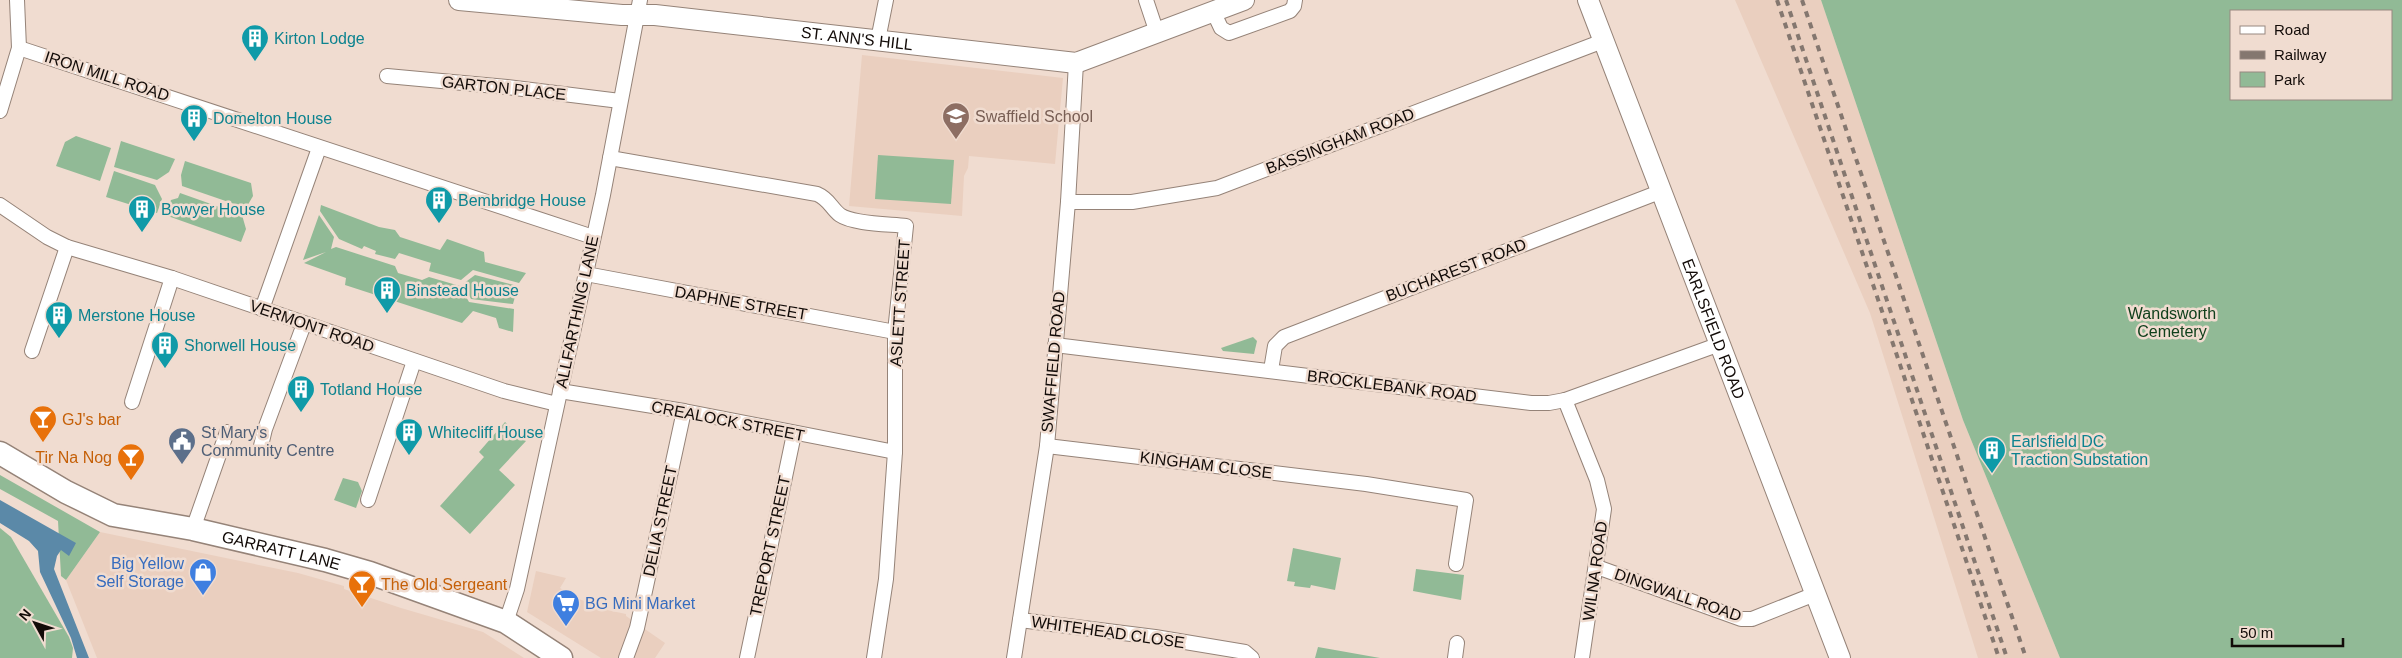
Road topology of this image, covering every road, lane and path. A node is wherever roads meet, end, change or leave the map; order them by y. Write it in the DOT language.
graph roads {
  1 [pos="17,0"];
  2 [pos="459,0"];
  3 [pos="886,0"];
  4 [pos="1146,0"];
  5 [pos="1244,0"];
  6 [pos="1295,0"];
  7 [pos="1588,0"];
  8 [pos="638,8"];
  9 [pos="1213,11"];
  10 [pos="1157,33"];
  11 [pos="878,40"];
  12 [pos="1603,41"];
  13 [pos="19,48"];
  14 [pos="1076,63"];
  15 [pos="387,76"];
  16 [pos="620,101"];
  17 [pos="0,111"];
  18 [pos="319,148"];
  19 [pos="610,158"];
  20 [pos="1662,191"];
  21 [pos="1068,202"];
  22 [pos="0,204"];
  23 [pos="593,237"];
  24 [pos="67,247"];
  25 [pos="586,274"];
  26 [pos="172,278"];
  27 [pos="262,308"];
  28 [pos="304,324"];
  29 [pos="895,332"];
  30 [pos="1720,344"];
  31 [pos="1055,345"];
  32 [pos="32,351"];
  33 [pos="414,361"];
  34 [pos="1271,370"];
  35 [pos="559,398"];
  36 [pos="1564,400"];
  37 [pos="132,402"];
  38 [pos="684,411"];
  39 [pos="227,432"];
  40 [pos="794,434"];
  41 [pos="1047,446"];
  42 [pos="260,450"];
  43 [pos="896,452"];
  44 [pos="0,453"];
  45 [pos="368,500"];
  46 [pos="193,529"];
  47 [pos="1456,564"];
  48 [pos="1597,567"];
  49 [pos="1815,594"];
  50 [pos="1020,620"];
  51 [pos="506,622"];
  52 [pos="1457,643"];
  53 [pos="561,658"];
  54 [pos="626,658"];
  55 [pos="747,658"];
  56 [pos="874,658"];
  57 [pos="1014,658"];
  58 [pos="1252,658"];
  59 [pos="1455,658"];
  60 [pos="1582,658"];
  61 [pos="1840,658"];
  1 -- 13 [label="street"];
  2 -- 8 [label="street, ST. ANN'S HILL"];
  3 -- 11 [label="street"];
  4 -- 10 [label="street"];
  5 -- 9 [label="street, ST. ANN'S HILL"];
  6 -- 9 [label="street"];
  7 -- 12 [label="street, EARLSFIELD ROAD"];
  8 -- 11 [label="street, ST. ANN'S HILL"];
  8 -- 16 [label="street, ALLFARTHING LANE"];
  9 -- 10 [label="street, ST. ANN'S HILL"];
  10 -- 14 [label="street, ST. ANN'S HILL"];
  11 -- 14 [label="street, ST. ANN'S HILL"];
  12 -- 20 [label="street, EARLSFIELD ROAD"];
  12 -- 21 [label="street, BASSINGHAM ROAD"];
  13 -- 17 [label="street"];
  13 -- 18 [label="street, IRON MILL ROAD"];
  14 -- 21 [label="street, SWAFFIELD ROAD"];
  15 -- 16 [label="street, GARTON PLACE"];
  16 -- 19 [label="street, ALLFARTHING LANE"];
  18 -- 23 [label="street, IRON MILL ROAD"];
  18 -- 27 [label="street"];
  19 -- 23 [label="street, ALLFARTHING LANE"];
  19 -- 29 [label="street, ASLETT STREET"];
  20 -- 30 [label="street, EARLSFIELD ROAD"];
  20 -- 34 [label="street, BUCHAREST ROAD"];
  21 -- 31 [label="street, SWAFFIELD ROAD"];
  22 -- 24 [label="street, VERMONT ROAD"];
  23 -- 25 [label="street, ALLFARTHING LANE"];
  24 -- 26 [label="street, VERMONT ROAD"];
  24 -- 32 [label="street"];
  25 -- 29 [label="street, DAPHNE STREET"];
  25 -- 35 [label="street, ALLFARTHING LANE"];
  26 -- 27 [label="street, VERMONT ROAD"];
  26 -- 37 [label="street"];
  27 -- 28 [label="street, VERMONT ROAD"];
  28 -- 33 [label="street, VERMONT ROAD"];
  28 -- 42 [label="street"];
  29 -- 43 [label="street, ASLETT STREET"];
  30 -- 36 [label="street, BROCKLEBANK ROAD"];
  30 -- 49 [label="street, EARLSFIELD ROAD"];
  31 -- 34 [label="street, BROCKLEBANK ROAD"];
  31 -- 41 [label="street, SWAFFIELD ROAD"];
  33 -- 35 [label="street, VERMONT ROAD"];
  33 -- 45 [label="street"];
  34 -- 36 [label="street, BROCKLEBANK ROAD"];
  35 -- 38 [label="street, CREALOCK STREET"];
  35 -- 51 [label="street, ALLFARTHING LANE"];
  36 -- 48 [label="street, WILNA ROAD"];
  38 -- 40 [label="street, CREALOCK STREET"];
  38 -- 54 [label="street, DELIA STREET"];
  39 -- 46 [label="street"];
  40 -- 43 [label="street, CREALOCK STREET"];
  40 -- 55 [label="street, TREPORT STREET"];
  41 -- 47 [label="street, KINGHAM CLOSE"];
  41 -- 50 [label="street, SWAFFIELD ROAD"];
  43 -- 56 [label="street, ASLETT STREET"];
  44 -- 46 [label="main road, GARRATT LANE"];
  46 -- 51 [label="main road, GARRATT LANE"];
  48 -- 49 [label="street, DINGWALL ROAD"];
  48 -- 60 [label="street, WILNA ROAD"];
  49 -- 61 [label="street, EARLSFIELD ROAD"];
  50 -- 57 [label="street, SWAFFIELD ROAD"];
  50 -- 58 [label="street, WHITEHEAD CLOSE"];
  51 -- 53 [label="main road, GARRATT LANE"];
  52 -- 59 [label="street"];
}
